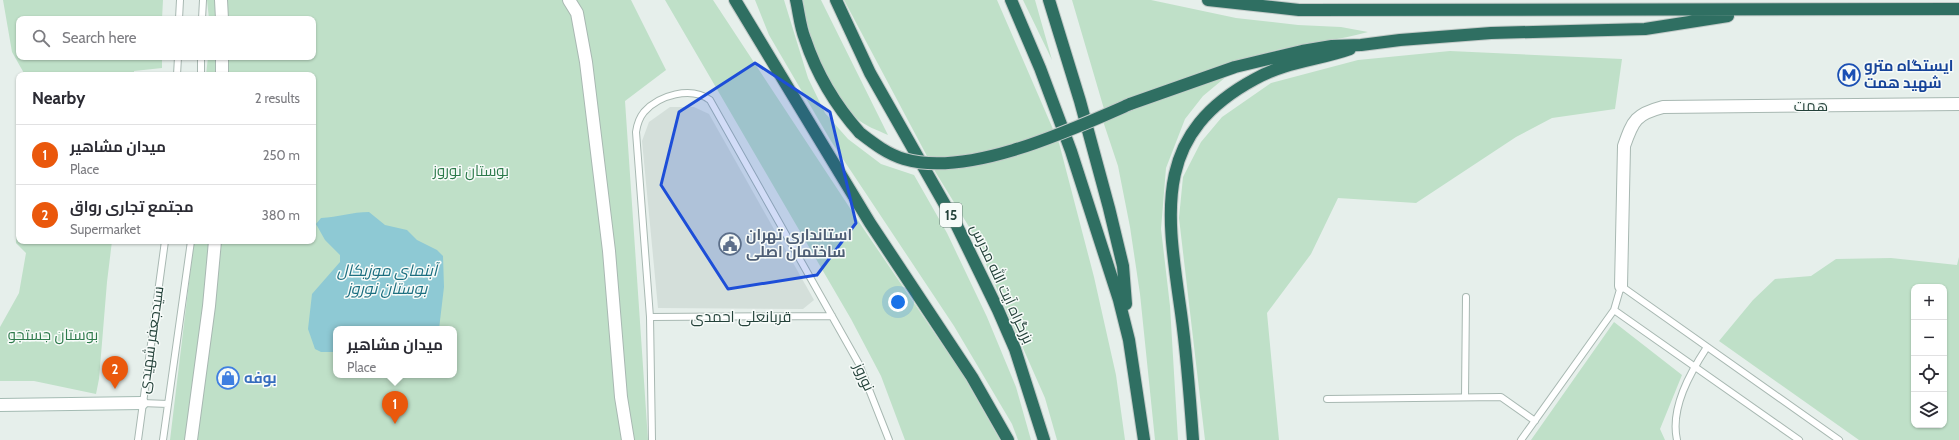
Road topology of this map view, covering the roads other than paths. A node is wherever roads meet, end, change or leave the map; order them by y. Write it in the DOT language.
graph roads {
  1 [pos="180,0"];
  2 [pos="203,0"];
  3 [pos="221,0"];
  4 [pos="569,0"];
  5 [pos="735,0"];
  6 [pos="743,0"];
  7 [pos="796,0"];
  8 [pos="836,0"];
  9 [pos="1011,0"];
  10 [pos="1049,0"];
  11 [pos="1208,0"];
  12 [pos="1959,9"];
  13 [pos="1768,10"];
  14 [pos="179,16"];
  15 [pos="202,16"];
  16 [pos="222,16"];
  17 [pos="750,24"];
  18 [pos="1361,45"];
  19 [pos="178,60"];
  20 [pos="201,60"];
  21 [pos="222,60"];
  22 [pos="177,72"];
  23 [pos="201,72"];
  24 [pos="222,72"];
  25 [pos="1959,104"];
  26 [pos="165,244"];
  27 [pos="191,244"];
  28 [pos="215,244"];
  29 [pos="1621,286"];
  30 [pos="1466,298"];
  31 [pos="1614,310"];
  32 [pos="832,316"];
  33 [pos="650,317"];
  34 [pos="1129,340"];
  35 [pos="1707,347"];
  36 [pos="1694,367"];
  37 [pos="1465,397"];
  38 [pos="1327,399"];
  39 [pos="142,404"];
  40 [pos="168,404"];
  41 [pos="0,405"];
  42 [pos="1535,421"];
  43 [pos="138,440"];
  44 [pos="164,440"];
  45 [pos="191,440"];
  46 [pos="628,440"];
  47 [pos="652,440"];
  48 [pos="889,440"];
  49 [pos="1008,440"];
  50 [pos="1044,440"];
  51 [pos="1144,440"];
  52 [pos="1193,440"];
  53 [pos="1521,440"];
  54 [pos="1677,440"];
  55 [pos="1799,440"];
  56 [pos="1840,440"];
  1 -- 14 [label="lane"];
  2 -- 15 [label="lane"];
  3 -- 16 [label="street"];
  4 -- 46 [label="street"];
  5 -- 17 [label="highway"];
  6 -- 17 [label="highway"];
  7 -- 18 [label="highway, bridge"];
  8 -- 50 [label="highway, بزرگراه آیت الله مدرس / 15"];
  9 -- 34 [label="highway"];
  10 -- 34 [label="highway"];
  11 -- 13 [label="highway"];
  12 -- 13 [label="highway"];
  13 -- 18 [label="highway"];
  17 -- 49 [label="highway"];
  18 -- 52 [label="highway"];
  19 -- 22 [label="lane"];
  20 -- 23 [label="lane"];
  21 -- 24 [label="street"];
  25 -- 29 [label="street, همت"];
  26 -- 39 [label="lane, سیدجعفر شهیدی"];
  27 -- 40 [label="lane, سیدجعفر شهیدی"];
  28 -- 45 [label="street"];
  29 -- 31 [label="lane"];
  29 -- 35 [label="lane"];
  30 -- 37 [label="lane"];
  31 -- 36 [label="lane"];
  31 -- 42 [label="lane"];
  32 -- 33 [label="lane, قربانعلی احمدی"];
  32 -- 33 [label="lane, نوروز"];
  32 -- 48 [label="lane, نوروز"];
  33 -- 47 [label="lane"];
  34 -- 51 [label="highway"];
  35 -- 36 [label="lane"];
  35 -- 56 [label="lane"];
  36 -- 54 [label="lane"];
  36 -- 55 [label="lane"];
  37 -- 38 [label="lane"];
  37 -- 42 [label="lane"];
  39 -- 40 [label="lane"];
  39 -- 41 [label="street"];
  39 -- 43 [label="lane, سیدجعفر شهیدی"];
  40 -- 44 [label="lane, سیدجعفر شهیدی"];
  42 -- 53 [label="lane"];
}
